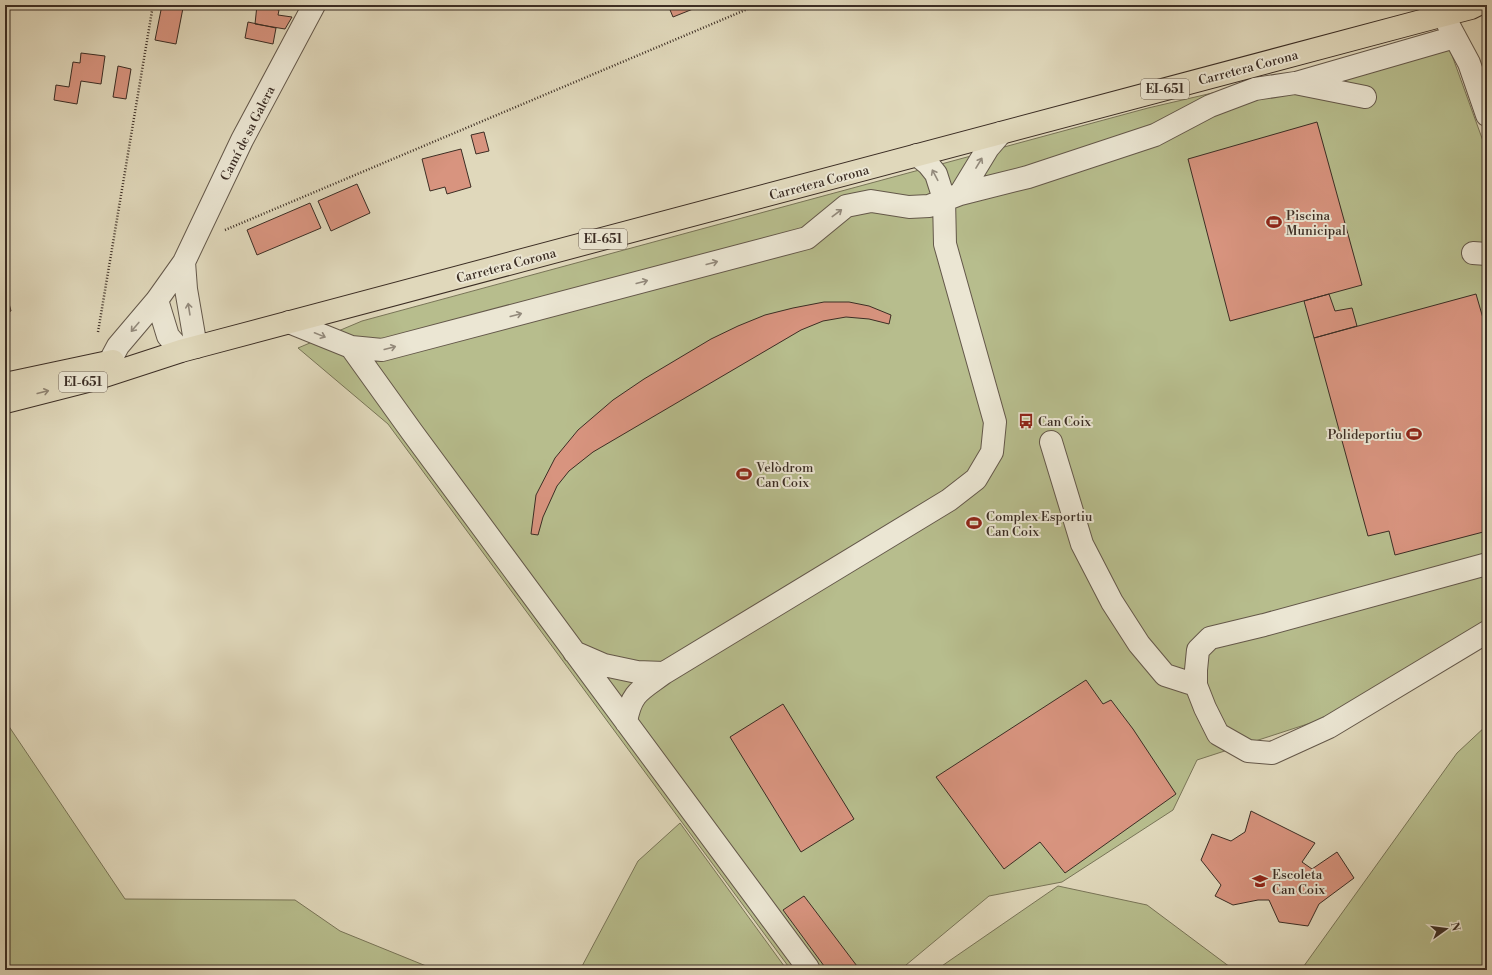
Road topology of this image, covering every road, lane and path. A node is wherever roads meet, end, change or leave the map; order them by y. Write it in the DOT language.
graph roads {
  1 [pos="153,5"];
  2 [pos="314,5"];
  3 [pos="757,5"];
  4 [pos="1472,6"];
  5 [pos="1444,15"];
  6 [pos="1455,37"];
  7 [pos="1295,83"];
  8 [pos="1365,97"];
  9 [pos="1487,115"];
  10 [pos="1001,133"];
  11 [pos="917,155"];
  12 [pos="952,197"];
  13 [pos="194,243"];
  14 [pos="184,262"];
  15 [pos="156,300"];
  16 [pos="289,322"];
  17 [pos="351,347"];
  18 [pos="188,349"];
  19 [pos="160,357"];
  20 [pos="101,363"];
  21 [pos="5,384"];
  22 [pos="5,402"];
  23 [pos="1051,442"];
  24 [pos="1487,564"];
  25 [pos="1487,632"];
  26 [pos="574,652"];
  27 [pos="664,673"];
  28 [pos="1196,684"];
  29 [pos="626,722"];
  30 [pos="808,968"];
  1 -- 20 [label="path"];
  2 -- 13 [label="street, Camí de sa Galera"];
  3 -- 13 [label="path"];
  4 -- 5 [label="main road, Carretera Corona / EI-651"];
  5 -- 6 [label="street"];
  5 -- 10 [label="main road, Carretera Corona / EI-651"];
  6 -- 7 [label="street"];
  6 -- 9 [label="street"];
  7 -- 8 [label="street"];
  7 -- 12 [label="street"];
  10 -- 11 [label="main road, Carretera Corona / EI-651"];
  12 -- 10 [label="street, one-way"];
  12 -- 11 [label="street, one-way"];
  11 -- 16 [label="main road, Carretera Corona / EI-651"];
  17 -- 12 [label="street, one-way"];
  12 -- 27 [label="street"];
  13 -- 14 [label="street, Camí de sa Galera"];
  14 -- 15 [label="street, Camí de sa Galera"];
  18 -- 14 [label="street, one-way"];
  15 -- 18 [label="street"];
  15 -- 20 [label="street, Camí de sa Galera, one-way"];
  16 -- 17 [label="street, one-way"];
  16 -- 18 [label="main road, Carretera Corona / EI-651"];
  17 -- 26 [label="street"];
  18 -- 19 [label="main road, Carretera Corona / EI-651"];
  19 -- 20 [label="main road, Carretera Corona / EI-651"];
  22 -- 19 [label="main road, Carretera Corona / EI-651, one-way"];
  20 -- 21 [label="main road, Carretera Corona / EI-651"];
  23 -- 28 [label="street"];
  24 -- 28 [label="street"];
  25 -- 28 [label="street"];
  26 -- 27 [label="street"];
  26 -- 29 [label="street"];
  27 -- 29 [label="street"];
  29 -- 30 [label="street"];
}
